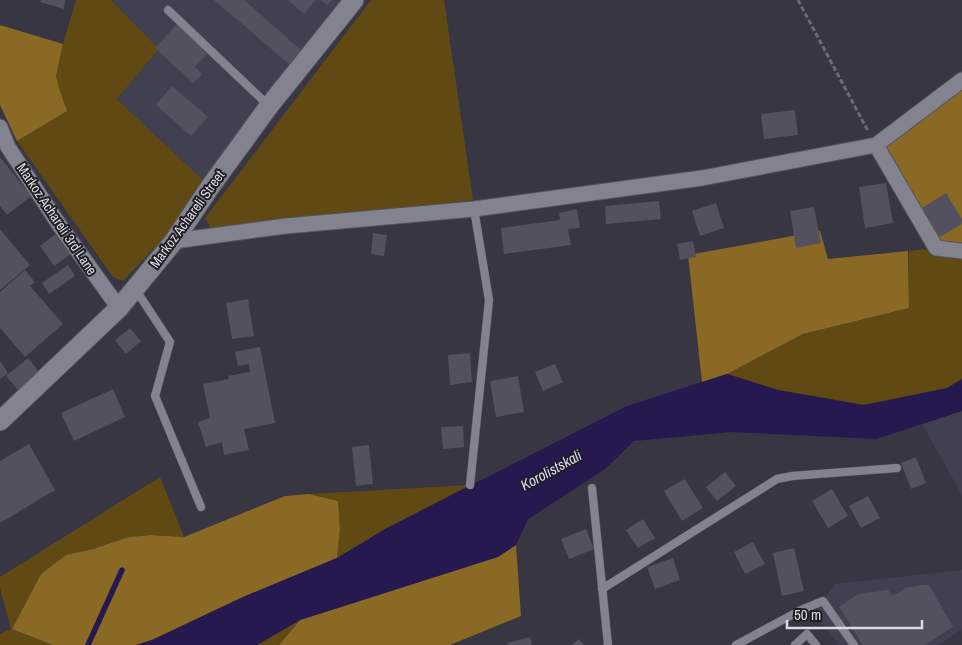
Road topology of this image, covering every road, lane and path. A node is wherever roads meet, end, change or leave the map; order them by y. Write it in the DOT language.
graph roads {
  1 [pos="354,0"];
  2 [pos="798,0"];
  3 [pos="168,10"];
  4 [pos="962,80"];
  5 [pos="270,106"];
  6 [pos="0,127"];
  7 [pos="876,145"];
  8 [pos="474,209"];
  9 [pos="174,241"];
  10 [pos="962,250"];
  11 [pos="135,288"];
  12 [pos="119,308"];
  13 [pos="1,419"];
  14 [pos="897,468"];
  15 [pos="470,485"];
  16 [pos="592,488"];
  17 [pos="201,507"];
  18 [pos="602,589"];
  19 [pos="608,645"];
  20 [pos="736,645"];
  21 [pos="795,645"];
  22 [pos="816,645"];
  23 [pos="854,645"];
  1 -- 5 [label="street, Markoz Achareli Street"];
  2 -- 7 [label="path"];
  3 -- 5 [label="lane"];
  4 -- 7 [label="street"];
  5 -- 9 [label="street, Markoz Achareli Street"];
  6 -- 12 [label="street, Markoz Achareli 3rd Lane"];
  7 -- 8 [label="street"];
  7 -- 10 [label="street"];
  8 -- 9 [label="street"];
  8 -- 15 [label="lane"];
  9 -- 11 [label="street, Markoz Achareli Street"];
  11 -- 12 [label="street, Markoz Achareli Street"];
  11 -- 17 [label="lane"];
  12 -- 13 [label="street, Markoz Achareli Street"];
  14 -- 18 [label="lane"];
  16 -- 18 [label="lane"];
  18 -- 19 [label="lane"];
  20 -- 23 [label="lane"];
  21 -- 22 [label="lane"];
}
